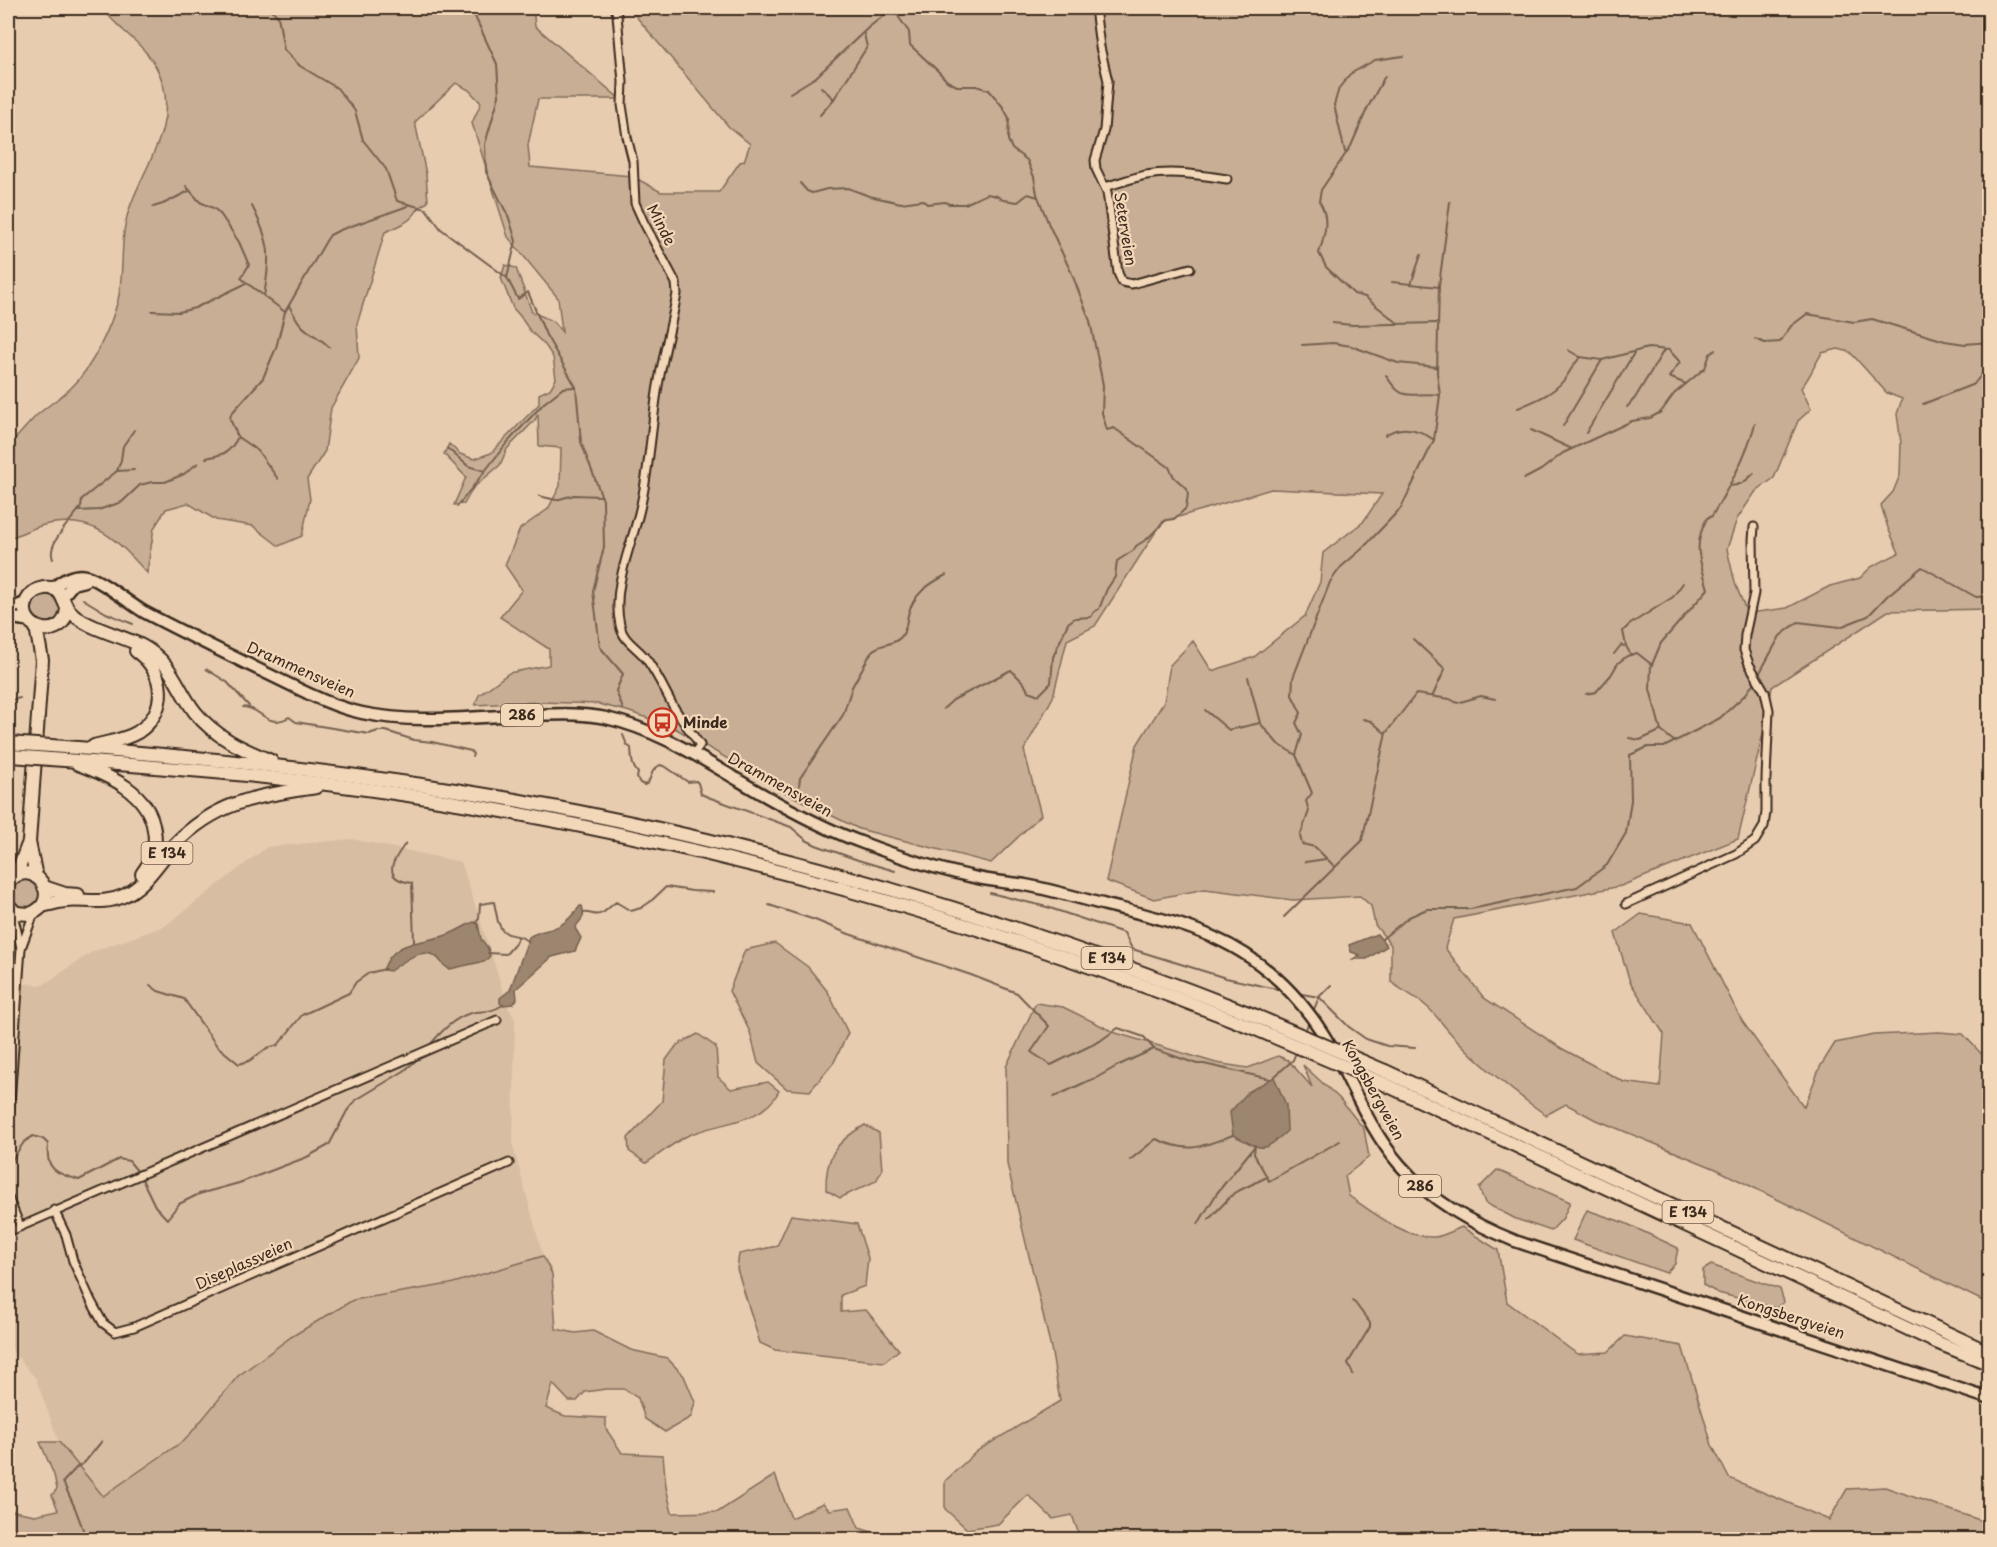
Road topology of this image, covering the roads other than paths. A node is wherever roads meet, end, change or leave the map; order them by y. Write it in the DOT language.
graph roads {
  1 [pos="615,8"];
  2 [pos="1095,8"];
  3 [pos="1227,179"];
  4 [pos="1105,187"];
  5 [pos="1190,268"];
  6 [pos="1754,527"];
  7 [pos="61,598"];
  8 [pos="27,602"];
  9 [pos="8,610"];
  10 [pos="8,617"];
  11 [pos="33,624"];
  12 [pos="56,627"];
  13 [pos="42,660"];
  14 [pos="8,743"];
  15 [pos="81,749"];
  16 [pos="697,749"];
  17 [pos="50,753"];
  18 [pos="8,755"];
  19 [pos="67,760"];
  20 [pos="285,767"];
  21 [pos="332,785"];
  22 [pos="29,842"];
  23 [pos="942,869"];
  24 [pos="36,877"];
  25 [pos="12,879"];
  26 [pos="44,887"];
  27 [pos="1626,904"];
  28 [pos="10,908"];
  29 [pos="38,909"];
  30 [pos="21,948"];
  31 [pos="497,1020"];
  32 [pos="1254,1021"];
  33 [pos="1383,1077"];
  34 [pos="8,1131"];
  35 [pos="509,1162"];
  36 [pos="8,1197"];
  37 [pos="54,1210"];
  38 [pos="20,1226"];
  39 [pos="8,1232"];
  40 [pos="1989,1353"];
  41 [pos="1989,1364"];
  42 [pos="1989,1399"];
  1 -- 16 [label="street, Minde"];
  2 -- 4 [label="street, Seterveien"];
  3 -- 4 [label="street"];
  4 -- 5 [label="street, Seterveien"];
  6 -- 27 [label="street"];
  7 -- 8 [label="highway"];
  7 -- 12 [label="highway"];
  7 -- 16 [label="main road, Drammensveien / 286"];
  7 -- 20 [label="highway, E 134"];
  8 -- 9 [label="main road"];
  8 -- 11 [label="highway"];
  10 -- 11 [label="main road"];
  11 -- 12 [label="highway, E 134"];
  11 -- 13 [label="highway"];
  12 -- 13 [label="highway"];
  12 -- 15 [label="highway, E 134"];
  13 -- 22 [label="highway"];
  14 -- 17 [label="highway, E 134, bridge"];
  15 -- 17 [label="highway, E 134"];
  15 -- 20 [label="highway, E 134"];
  16 -- 23 [label="main road, Drammensveien / 286"];
  17 -- 18 [label="highway, E 134, bridge"];
  17 -- 19 [label="highway, E 134"];
  19 -- 21 [label="highway, E 134"];
  19 -- 26 [label="highway, E 134"];
  20 -- 32 [label="highway, E 134"];
  21 -- 29 [label="highway, E 134"];
  21 -- 32 [label="highway, E 134"];
  22 -- 24 [label="highway"];
  22 -- 25 [label="highway"];
  23 -- 42 [label="main road, Kongsbergveien / 286"];
  24 -- 25 [label="highway"];
  24 -- 26 [label="highway"];
  26 -- 29 [label="highway"];
  28 -- 29 [label="highway, E 134"];
  28 -- 30 [label="street"];
  29 -- 30 [label="street"];
  30 -- 34 [label="street"];
  31 -- 37 [label="street"];
  32 -- 33 [label="highway, E 134, bridge"];
  33 -- 40 [label="highway, E 134"];
  33 -- 41 [label="highway, E 134"];
  35 -- 37 [label="street, Diseplassveien"];
  36 -- 38 [label="street"];
  37 -- 38 [label="street"];
  38 -- 39 [label="street"];
}
